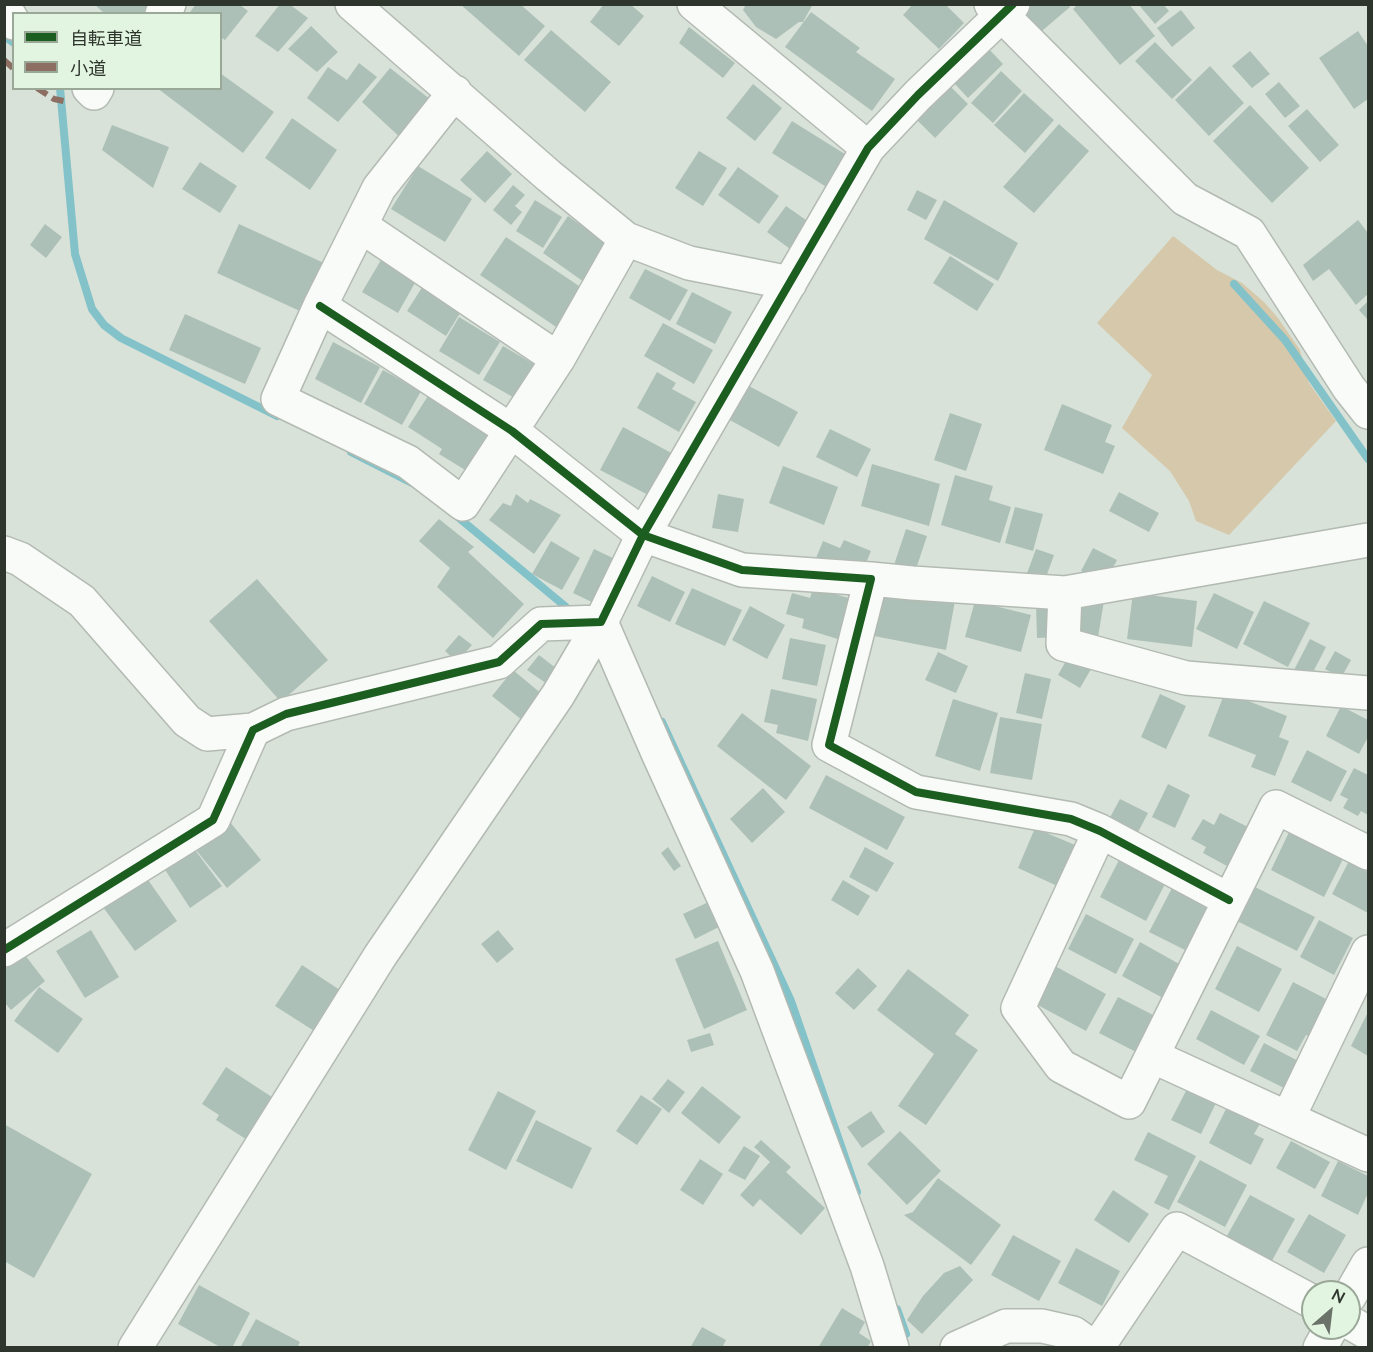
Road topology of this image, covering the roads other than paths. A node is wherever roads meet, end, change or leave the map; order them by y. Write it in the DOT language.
graph roads {
  1 [pos="352,4"];
  2 [pos="694,4"];
  3 [pos="1002,8"];
  4 [pos="455,92"];
  5 [pos="868,148"];
  6 [pos="361,226"];
  7 [pos="626,239"];
  8 [pos="790,283"];
  9 [pos="320,306"];
  10 [pos="558,359"];
  11 [pos="1368,412"];
  12 [pos="512,431"];
  13 [pos="643,535"];
  14 [pos="1368,540"];
  15 [pos="4,553"];
  16 [pos="871,579"];
  17 [pos="1065,593"];
  18 [pos="601,622"];
  19 [pos="1368,693"];
  20 [pos="253,730"];
  21 [pos="1100,831"];
  22 [pos="1368,853"];
  23 [pos="1230,900"];
  24 [pos="4,950"];
  25 [pos="1368,952"];
  26 [pos="1152,1056"];
  27 [pos="1288,1119"];
  28 [pos="1368,1155"];
  29 [pos="1368,1264"];
  30 [pos="1359,1280"];
  31 [pos="1301,1296"];
  32 [pos="135,1347"];
  33 [pos="892,1347"];
  34 [pos="957,1347"];
  35 [pos="1096,1347"];
  1 -- 4 [label="street"];
  2 -- 5 [label="street"];
  3 -- 5 [label="street"];
  3 -- 11 [label="street"];
  4 -- 6 [label="street"];
  4 -- 7 [label="street"];
  5 -- 8 [label="street"];
  6 -- 9 [label="street"];
  6 -- 10 [label="street"];
  7 -- 8 [label="street"];
  7 -- 10 [label="street"];
  8 -- 13 [label="street"];
  9 -- 12 [label="street"];
  9 -- 12 [label="street"];
  10 -- 12 [label="street"];
  12 -- 13 [label="street"];
  13 -- 16 [label="street"];
  13 -- 18 [label="street"];
  14 -- 17 [label="street"];
  15 -- 20 [label="street"];
  16 -- 17 [label="street"];
  16 -- 21 [label="street"];
  17 -- 19 [label="street"];
  18 -- 20 [label="street"];
  18 -- 32 [label="street"];
  18 -- 33 [label="street"];
  20 -- 24 [label="street"];
  21 -- 23 [label="street"];
  21 -- 26 [label="street"];
  22 -- 23 [label="street"];
  23 -- 26 [label="street"];
  25 -- 27 [label="street"];
  26 -- 27 [label="street"];
  27 -- 28 [label="street"];
  29 -- 30 [label="street"];
  31 -- 35 [label="street"];
  34 -- 35 [label="street"];
}
